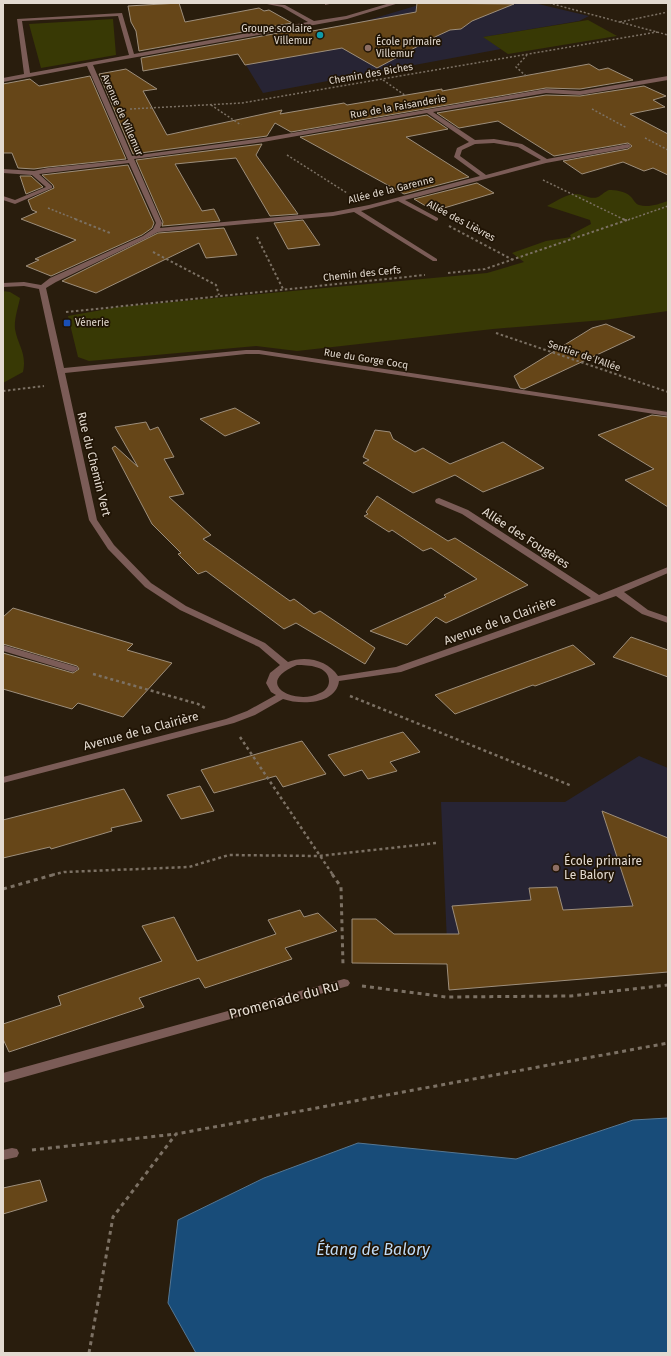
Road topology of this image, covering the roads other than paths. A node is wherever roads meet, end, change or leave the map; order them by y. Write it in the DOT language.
graph roads {
  1 [pos="265,3"];
  2 [pos="396,3"];
  3 [pos="313,23"];
  4 [pos="132,56"];
  5 [pos="90,64"];
  6 [pos="27,76"];
  7 [pos="668,78"];
  8 [pos="3,80"];
  9 [pos="429,112"];
  10 [pos="474,142"];
  11 [pos="628,146"];
  12 [pos="131,159"];
  13 [pos="546,161"];
  14 [pos="3,171"];
  15 [pos="34,173"];
  16 [pos="485,177"];
  17 [pos="3,198"];
  18 [pos="399,199"];
  19 [pos="355,210"];
  20 [pos="436,219"];
  21 [pos="156,230"];
  22 [pos="435,260"];
  23 [pos="3,285"];
  24 [pos="42,287"];
  25 [pos="60,371"];
  26 [pos="668,414"];
  27 [pos="439,501"];
  28 [pos="668,570"];
  29 [pos="618,592"];
  30 [pos="598,599"];
  31 [pos="668,620"];
  32 [pos="3,648"];
  33 [pos="286,665"];
  34 [pos="73,669"];
  35 [pos="335,678"];
  36 [pos="282,696"];
  37 [pos="3,780"];
  38 [pos="344,983"];
  39 [pos="3,1078"];
  1 -- 3 [label="street"];
  2 -- 3 [label="street, Avenue de Villemur"];
  3 -- 4 [label="street, Avenue de Villemur"];
  4 -- 5 [label="street, Avenue de Villemur"];
  4 -- 6 [label="street"];
  5 -- 6 [label="street"];
  5 -- 12 [label="street, Avenue de Villemur"];
  6 -- 8 [label="street"];
  7 -- 9 [label="street, Rue de la Faisanderie"];
  9 -- 10 [label="street"];
  9 -- 12 [label="street, Rue de la Faisanderie"];
  10 -- 13 [label="street"];
  10 -- 16 [label="street"];
  11 -- 13 [label="street, Allée de la Garenne"];
  12 -- 15 [label="street, Rue de la Faisanderie"];
  12 -- 21 [label="street, Avenue de Villemur"];
  13 -- 16 [label="street, Allée de la Garenne"];
  14 -- 15 [label="street, Rue de la Faisanderie"];
  15 -- 17 [label="street"];
  16 -- 18 [label="street, Allée de la Garenne"];
  18 -- 19 [label="street, Allée de la Garenne"];
  18 -- 20 [label="street, Allée des Lièvres"];
  19 -- 21 [label="street, Allée de la Garenne"];
  19 -- 22 [label="street"];
  21 -- 24 [label="street"];
  23 -- 24 [label="street"];
  24 -- 25 [label="street, Rue du Chemin Vert"];
  25 -- 26 [label="street, Rue du Gorge Cocq"];
  25 -- 33 [label="street, Rue du Chemin Vert"];
  27 -- 30 [label="street, Allée des Fougères"];
  28 -- 29 [label="street, Avenue de la Clairière"];
  29 -- 30 [label="street, Avenue de la Clairière"];
  29 -- 31 [label="street"];
  30 -- 35 [label="street, Avenue de la Clairière"];
  32 -- 34 [label="street"];
  33 -- 35 [label="street"];
  33 -- 36 [label="street"];
  35 -- 36 [label="street"];
  36 -- 37 [label="street, Avenue de la Clairière"];
  38 -- 39 [label="street, Promenade du Ru"];
}
